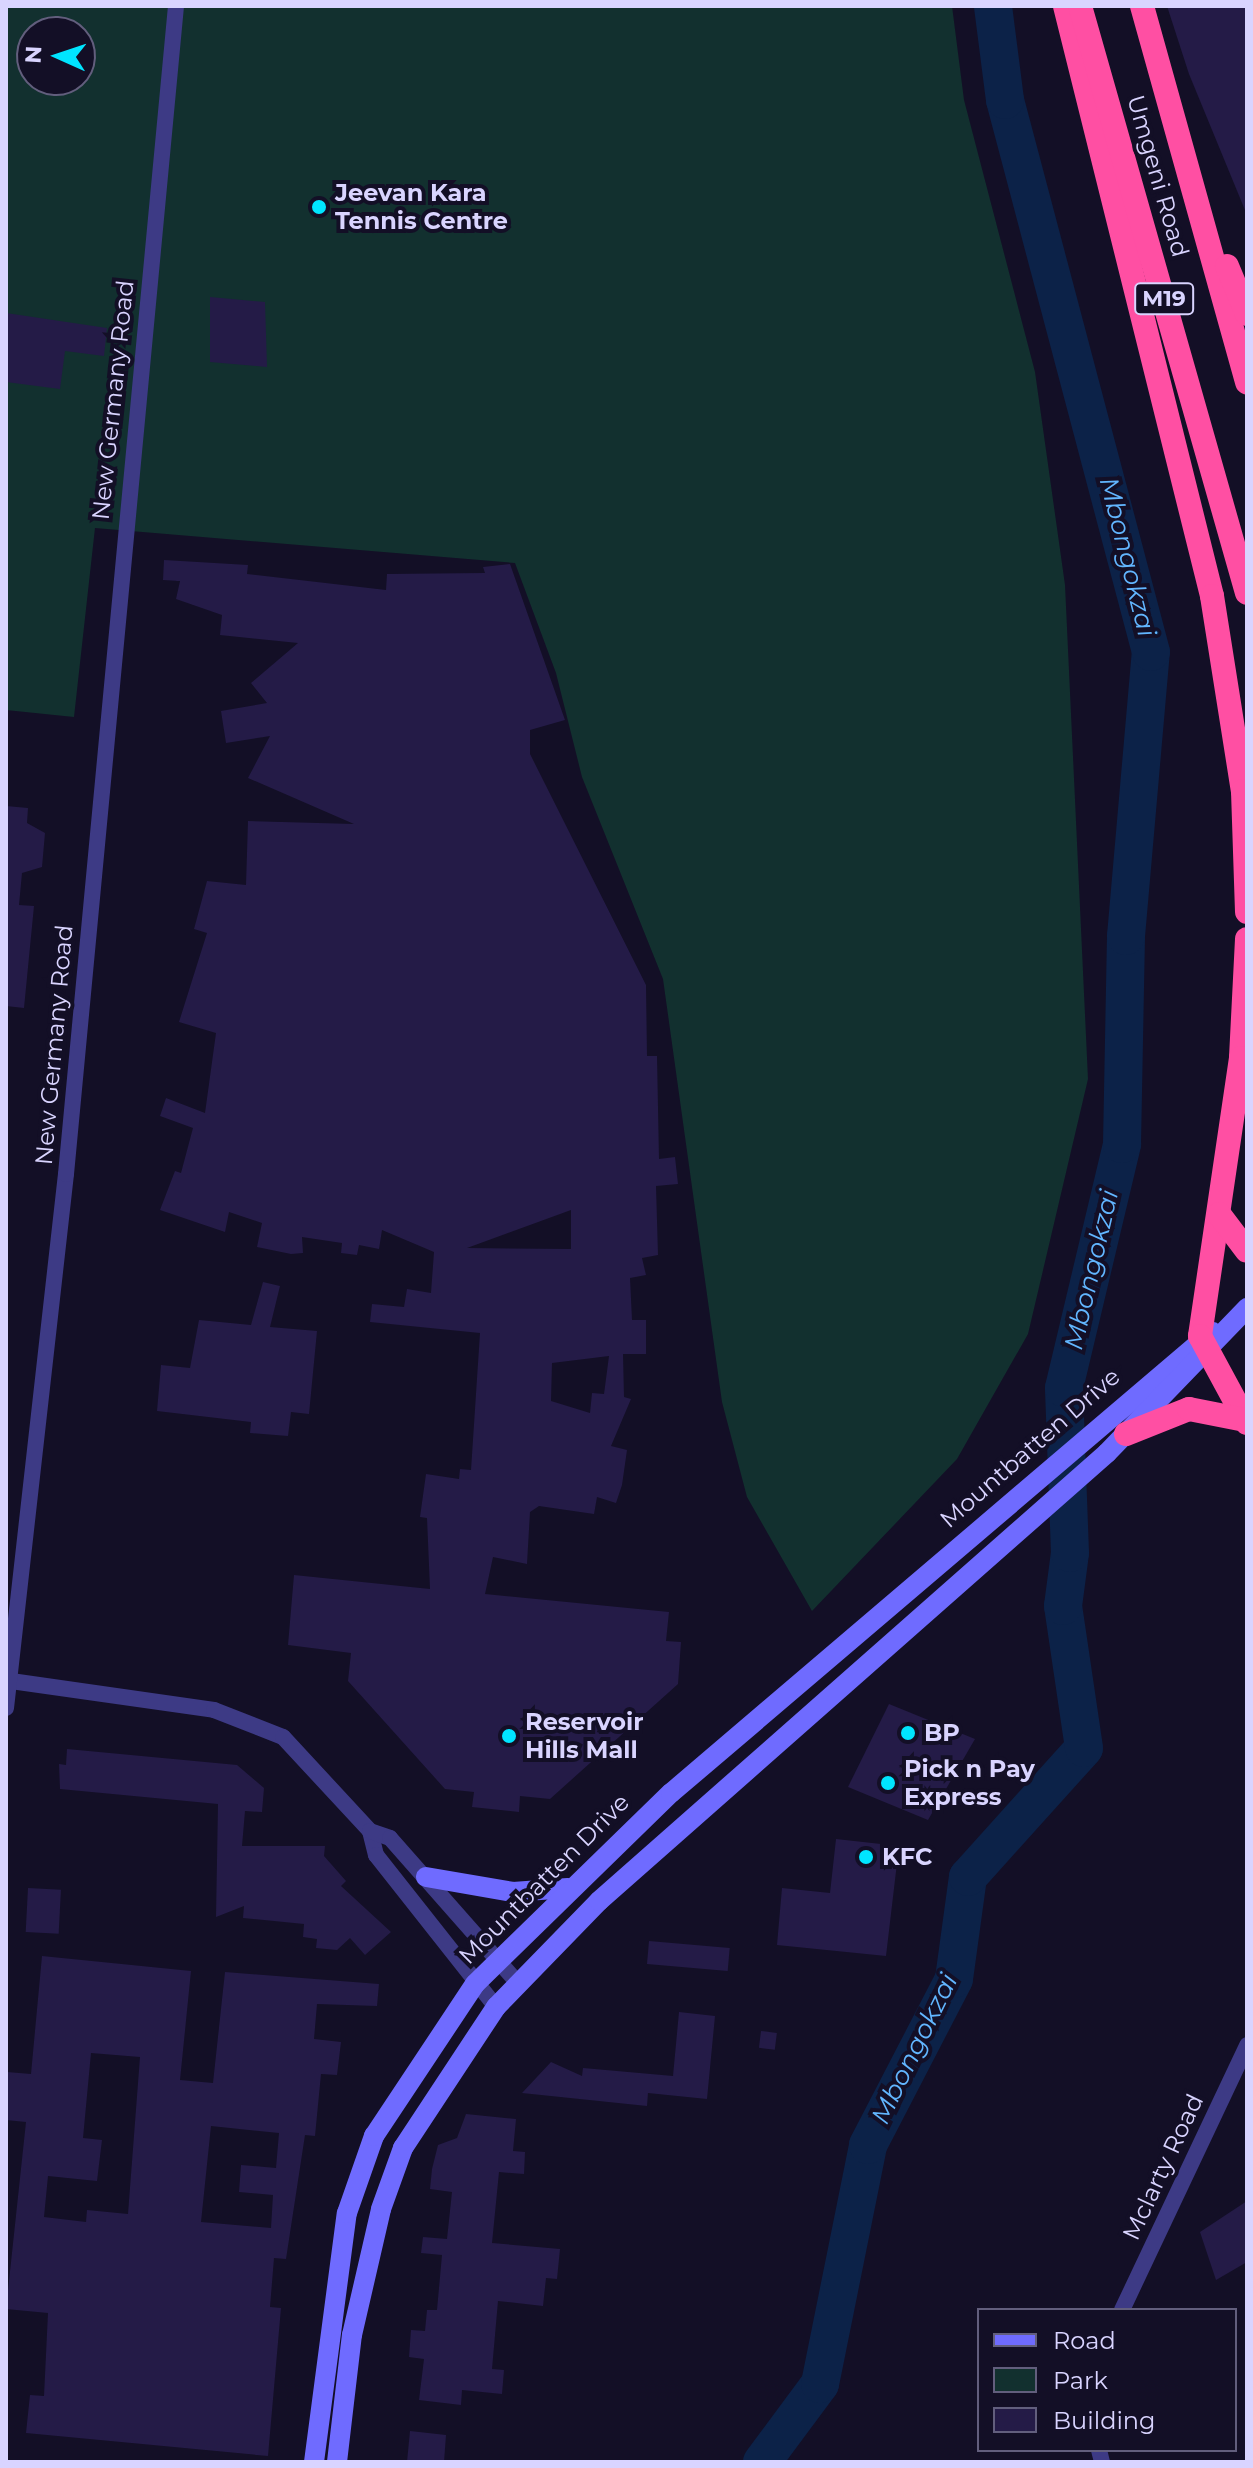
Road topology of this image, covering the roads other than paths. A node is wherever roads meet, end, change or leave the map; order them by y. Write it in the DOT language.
graph roads {
  1 [pos="176,6"];
  2 [pos="1065,6"];
  3 [pos="1080,6"];
  4 [pos="1142,6"];
  5 [pos="1179,149"];
  6 [pos="1247,314"];
  7 [pos="1247,383"];
  8 [pos="1247,593"];
  9 [pos="1247,912"];
  10 [pos="1247,939"];
  11 [pos="1219,1214"];
  12 [pos="1247,1251"];
  13 [pos="1247,1308"];
  14 [pos="1204,1344"];
  15 [pos="1246,1422"];
  16 [pos="1126,1434"];
  17 [pos="11,1681"];
  18 [pos="6,1708"];
  19 [pos="370,1831"];
  20 [pos="426,1877"];
  21 [pos="568,1888"];
  22 [pos="497,1961"];
  23 [pos="517,1982"];
  24 [pos="475,1984"];
  25 [pos="496,2007"];
  26 [pos="1247,2045"];
  27 [pos="1123,2308"];
  28 [pos="314,2462"];
  29 [pos="337,2462"];
  1 -- 17 [label="street, New Germany Road"];
  2 -- 9 [label="highway"];
  3 -- 8 [label="highway, Umgeni Road / M19"];
  4 -- 5 [label="highway, Umgeni Road / M19"];
  5 -- 6 [label="highway"];
  5 -- 7 [label="highway, Umgeni Road / M19"];
  10 -- 11 [label="highway"];
  11 -- 12 [label="highway"];
  11 -- 14 [label="highway"];
  13 -- 14 [label="main road, Mountbatten Drive"];
  14 -- 15 [label="highway"];
  14 -- 16 [label="main road, Mountbatten Drive"];
  14 -- 21 [label="main road, Mountbatten Drive"];
  15 -- 16 [label="highway"];
  16 -- 23 [label="main road, Mountbatten Drive"];
  17 -- 18 [label="street, New Germany Road"];
  17 -- 19 [label="street"];
  19 -- 20 [label="street"];
  19 -- 24 [label="street"];
  20 -- 21 [label="main road"];
  20 -- 22 [label="street"];
  21 -- 22 [label="main road, Mountbatten Drive"];
  22 -- 23 [label="street"];
  22 -- 24 [label="main road, Mountbatten Drive"];
  23 -- 25 [label="main road, Mountbatten Drive"];
  24 -- 25 [label="street"];
  24 -- 28 [label="main road, Mountbatten Drive"];
  25 -- 29 [label="main road, Mountbatten Drive"];
  26 -- 27 [label="street, Mclarty Road"];
}
